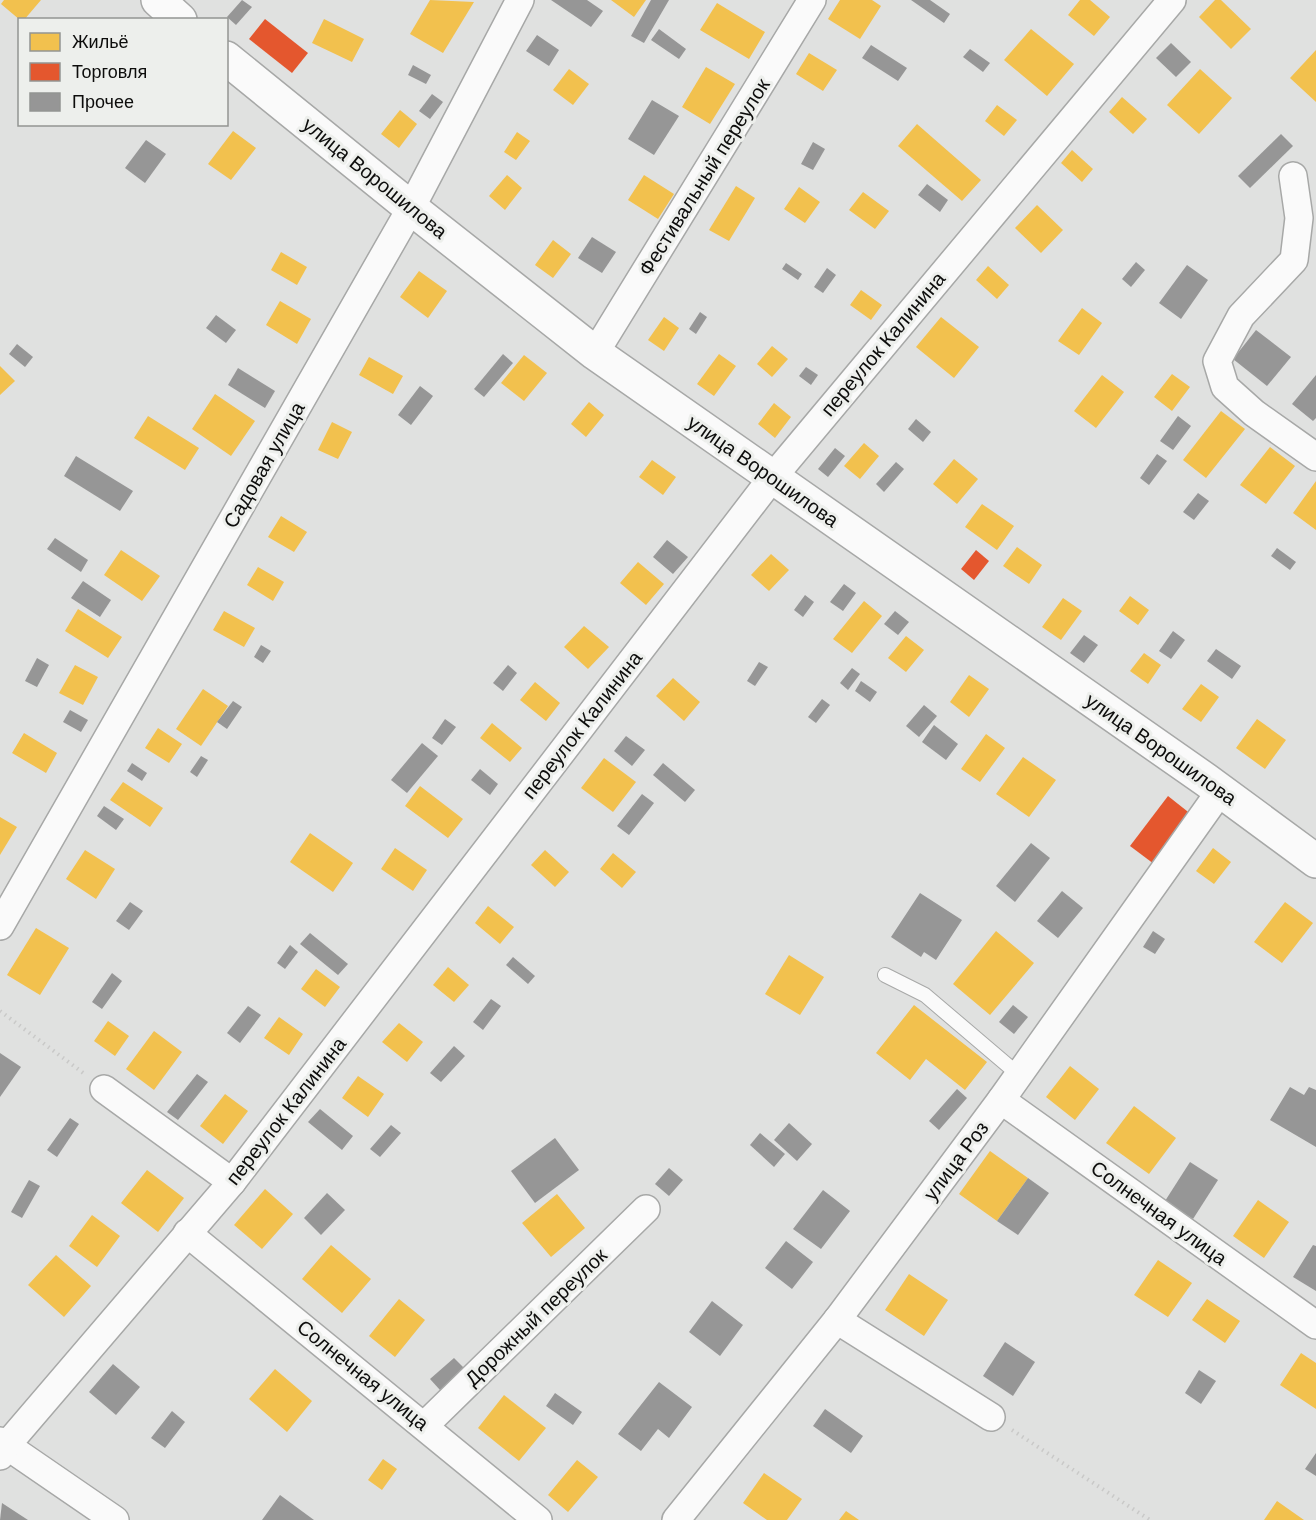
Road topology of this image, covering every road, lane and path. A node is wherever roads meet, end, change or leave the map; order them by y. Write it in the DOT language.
graph roads {
  1 [pos="158,0"];
  2 [pos="520,0"];
  3 [pos="812,0"];
  4 [pos="1172,0"];
  5 [pos="178,18"];
  6 [pos="228,60"];
  7 [pos="1293,176"];
  8 [pos="411,208"];
  9 [pos="595,353"];
  10 [pos="1316,457"];
  11 [pos="772,478"];
  12 [pos="1221,790"];
  13 [pos="1316,861"];
  14 [pos="0,926"];
  15 [pos="885,975"];
  16 [pos="0,1011"];
  17 [pos="1019,1075"];
  18 [pos="104,1089"];
  19 [pos="1001,1100"];
  20 [pos="232,1182"];
  21 [pos="646,1209"];
  22 [pos="187,1233"];
  23 [pos="837,1320"];
  24 [pos="1316,1325"];
  25 [pos="991,1417"];
  26 [pos="425,1425"];
  27 [pos="2,1448"];
  28 [pos="685,1517"];
  29 [pos="115,1520"];
  30 [pos="538,1520"];
  31 [pos="1150,1520"];
  1 -- 5 [label="main road"];
  2 -- 8 [label="street, Садовая улица"];
  3 -- 9 [label="street, Фестивальный переулок"];
  4 -- 11 [label="street, переулок Калинина"];
  6 -- 8 [label="main road, улица Ворошилова"];
  7 -- 10 [label="street"];
  8 -- 9 [label="main road, улица Ворошилова"];
  8 -- 14 [label="street, Садовая улица"];
  9 -- 11 [label="main road, улица Ворошилова"];
  11 -- 12 [label="main road, улица Ворошилова"];
  11 -- 20 [label="street, переулок Калинина"];
  12 -- 13 [label="main road, улица Ворошилова"];
  12 -- 17 [label="street, улица Роз"];
  15 -- 17 [label="lane"];
  16 -- 18 [label="path"];
  17 -- 19 [label="street, улица Роз"];
  18 -- 20 [label="street"];
  19 -- 23 [label="street, улица Роз"];
  19 -- 24 [label="street, Солнечная улица"];
  20 -- 22 [label="street, переулок Калинина"];
  21 -- 26 [label="street, Дорожный переулок"];
  22 -- 26 [label="street, Солнечная улица"];
  22 -- 27 [label="street, переулок Калинина"];
  23 -- 25 [label="street"];
  23 -- 28 [label="street, улица Роз"];
  25 -- 31 [label="path"];
  26 -- 30 [label="street, Солнечная улица"];
  27 -- 29 [label="street"];
}
